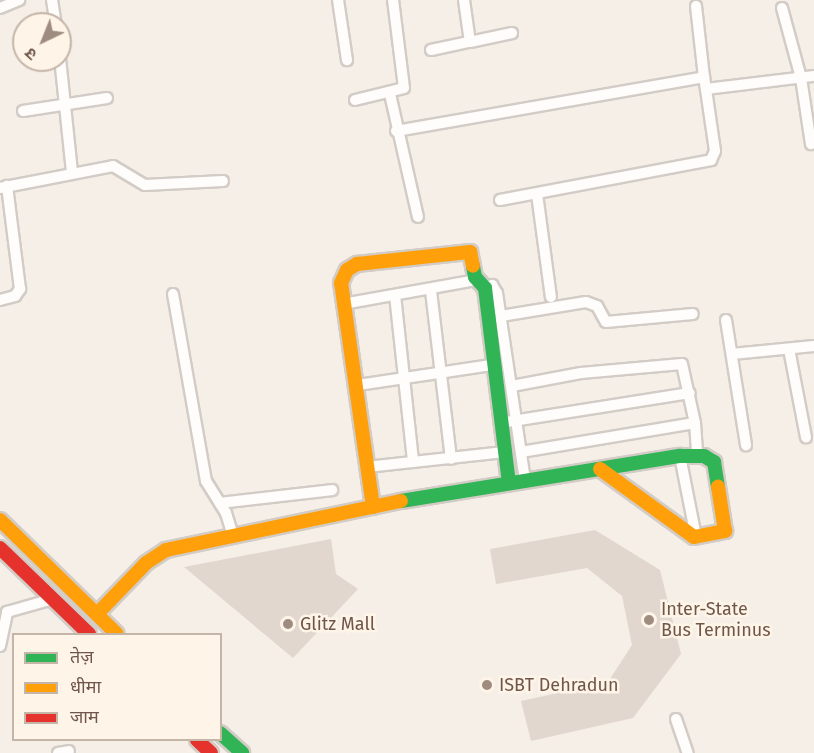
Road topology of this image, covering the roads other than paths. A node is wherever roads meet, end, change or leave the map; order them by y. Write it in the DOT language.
graph roads {
  1 [pos="20,0"];
  2 [pos="338,0"];
  3 [pos="393,0"];
  4 [pos="464,0"];
  5 [pos="696,6"];
  6 [pos="0,8"];
  7 [pos="783,9"];
  8 [pos="512,33"];
  9 [pos="470,42"];
  10 [pos="431,50"];
  11 [pos="347,60"];
  12 [pos="62,72"];
  13 [pos="814,76"];
  14 [pos="704,77"];
  15 [pos="801,78"];
  16 [pos="706,89"];
  17 [pos="390,94"];
  18 [pos="107,98"];
  19 [pos="355,100"];
  20 [pos="65,104"];
  21 [pos="23,111"];
  22 [pos="396,131"];
  23 [pos="812,144"];
  24 [pos="72,173"];
  25 [pos="223,181"];
  26 [pos="3,187"];
  27 [pos="537,194"];
  28 [pos="500,200"];
  29 [pos="418,217"];
  30 [pos="481,284"];
  31 [pos="431,291"];
  32 [pos="173,294"];
  33 [pos="395,296"];
  34 [pos="551,297"];
  35 [pos="0,300"];
  36 [pos="343,304"];
  37 [pos="693,314"];
  38 [pos="501,316"];
  39 [pos="726,320"];
  40 [pos="814,346"];
  41 [pos="789,349"];
  42 [pos="507,352"];
  43 [pos="732,354"];
  44 [pos="492,360"];
  45 [pos="441,374"];
  46 [pos="407,378"];
  47 [pos="358,385"];
  48 [pos="512,386"];
  49 [pos="690,393"];
  50 [pos="518,420"];
  51 [pos="500,423"];
  52 [pos="695,423"];
  53 [pos="806,437"];
  54 [pos="746,445"];
  55 [pos="504,452"];
  56 [pos="521,452"];
  57 [pos="697,455"];
  58 [pos="680,456"];
  59 [pos="451,459"];
  60 [pos="413,462"];
  61 [pos="366,467"];
  62 [pos="600,470"];
  63 [pos="525,481"];
  64 [pos="509,483"];
  65 [pos="332,490"];
  66 [pos="220,503"];
  67 [pos="373,507"];
  68 [pos="0,520"];
  69 [pos="0,534"];
  70 [pos="233,536"];
  71 [pos="696,537"];
  72 [pos="0,548"];
  73 [pos="53,599"];
  74 [pos="97,614"];
  75 [pos="87,633"];
  76 [pos="102,633"];
  77 [pos="116,633"];
  78 [pos="0,646"];
  79 [pos="676,719"];
  80 [pos="222,735"];
  81 [pos="198,741"];
  82 [pos="213,741"];
  83 [pos="211,753"];
  84 [pos="226,753"];
  85 [pos="242,753"];
  86 [pos="688,753"];
  1 -- 6 [label="street"];
  2 -- 11 [label="street"];
  3 -- 17 [label="street"];
  4 -- 9 [label="street"];
  5 -- 14 [label="street"];
  7 -- 15 [label="street"];
  8 -- 9 [label="street"];
  9 -- 10 [label="street"];
  12 -- 20 [label="street"];
  13 -- 15 [label="street"];
  14 -- 16 [label="street"];
  14 -- 22 [label="street"];
  15 -- 16 [label="street"];
  15 -- 23 [label="street"];
  16 -- 27 [label="street"];
  17 -- 19 [label="street"];
  17 -- 22 [label="street"];
  18 -- 20 [label="street"];
  20 -- 21 [label="street"];
  20 -- 24 [label="street"];
  22 -- 29 [label="street"];
  24 -- 25 [label="street"];
  24 -- 26 [label="street"];
  26 -- 35 [label="street"];
  27 -- 28 [label="street"];
  27 -- 34 [label="street"];
  30 -- 31 [label="street"];
  30 -- 36 [label="main road"];
  30 -- 38 [label="street"];
  30 -- 44 [label="main road"];
  31 -- 33 [label="street"];
  31 -- 45 [label="street"];
  32 -- 66 [label="street"];
  33 -- 36 [label="street"];
  33 -- 46 [label="street"];
  36 -- 47 [label="main road"];
  37 -- 38 [label="street"];
  38 -- 42 [label="street"];
  39 -- 43 [label="street"];
  40 -- 41 [label="street"];
  41 -- 43 [label="street"];
  41 -- 53 [label="street"];
  42 -- 44 [label="street"];
  42 -- 48 [label="street"];
  43 -- 54 [label="street"];
  44 -- 45 [label="street"];
  44 -- 51 [label="main road"];
  45 -- 46 [label="street"];
  45 -- 59 [label="street"];
  46 -- 47 [label="street"];
  46 -- 60 [label="street"];
  47 -- 61 [label="main road"];
  48 -- 49 [label="street"];
  48 -- 50 [label="street"];
  49 -- 50 [label="street"];
  49 -- 52 [label="street"];
  50 -- 51 [label="street"];
  50 -- 56 [label="street"];
  51 -- 55 [label="main road"];
  52 -- 56 [label="street"];
  52 -- 57 [label="street"];
  55 -- 59 [label="street"];
  55 -- 64 [label="main road"];
  56 -- 63 [label="street"];
  57 -- 58 [label="main road"];
  57 -- 71 [label="main road"];
  58 -- 62 [label="main road"];
  58 -- 71 [label="street"];
  59 -- 60 [label="street"];
  60 -- 61 [label="street"];
  61 -- 67 [label="main road"];
  62 -- 63 [label="main road"];
  62 -- 71 [label="main road"];
  63 -- 64 [label="main road"];
  64 -- 67 [label="main road"];
  65 -- 66 [label="street"];
  66 -- 70 [label="street"];
  67 -- 70 [label="main road"];
  68 -- 74 [label="main road"];
  69 -- 76 [label="main road"];
  70 -- 74 [label="main road"];
  72 -- 73 [label="main road"];
  73 -- 75 [label="main road"];
  73 -- 78 [label="street"];
  74 -- 77 [label="main road"];
  79 -- 86 [label="street"];
  80 -- 85 [label="main road"];
  81 -- 83 [label="main road"];
  82 -- 84 [label="main road"];
}
